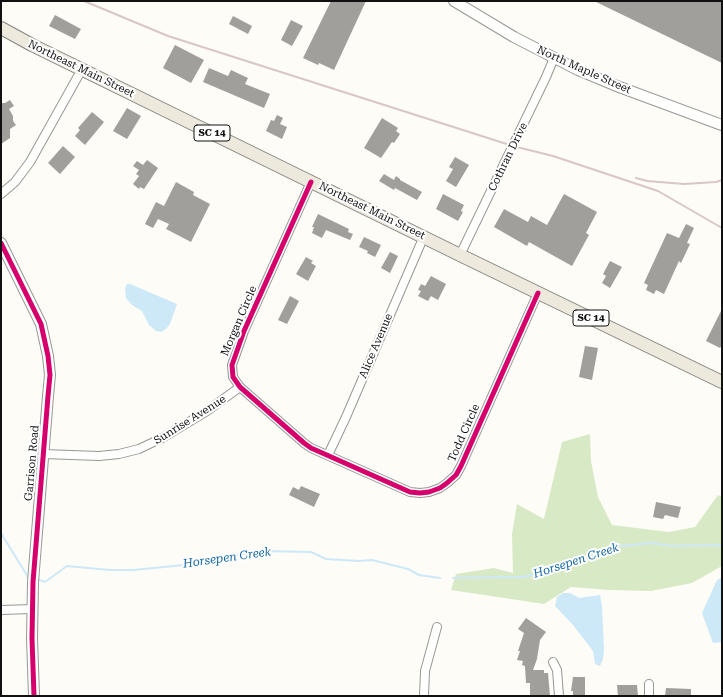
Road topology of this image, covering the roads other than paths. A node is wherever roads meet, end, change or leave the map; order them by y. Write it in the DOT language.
graph roads {
  1 [pos="454,1"];
  2 [pos="1,28"];
  3 [pos="554,58"];
  4 [pos="82,69"];
  5 [pos="722,125"];
  6 [pos="311,182"];
  7 [pos="1,194"];
  8 [pos="424,236"];
  9 [pos="1,242"];
  10 [pos="460,255"];
  11 [pos="538,293"];
  12 [pos="722,382"];
  13 [pos="240,387"];
  14 [pos="43,454"];
  15 [pos="328,455"];
  16 [pos="32,609"];
  17 [pos="1,610"];
  18 [pos="437,627"];
  19 [pos="554,662"];
  20 [pos="649,684"];
  21 [pos="34,696"];
  22 [pos="424,696"];
  23 [pos="559,696"];
  24 [pos="649,696"];
  1 -- 3 [label="street, North Maple Street"];
  2 -- 4 [label="main road, Northeast Main Street / SC 14"];
  3 -- 5 [label="street, North Maple Street"];
  3 -- 10 [label="street, Cothran Drive"];
  4 -- 6 [label="main road, Northeast Main Street / SC 14"];
  4 -- 7 [label="street"];
  6 -- 8 [label="main road, Northeast Main Street / SC 14"];
  6 -- 13 [label="street, Morgan Circle"];
  8 -- 10 [label="main road, Northeast Main Street / SC 14"];
  8 -- 15 [label="street, Alice Avenue"];
  9 -- 14 [label="street, Garrison Road"];
  10 -- 11 [label="main road, Northeast Main Street / SC 14"];
  11 -- 12 [label="main road, Northeast Main Street / SC 14"];
  11 -- 15 [label="street, Todd Circle"];
  13 -- 14 [label="street, Sunrise Avenue"];
  13 -- 15 [label="street, Morgan Circle"];
  14 -- 16 [label="street, Garrison Road"];
  16 -- 17 [label="street"];
  16 -- 21 [label="street, Garrison Road"];
  18 -- 22 [label="street"];
  19 -- 23 [label="street"];
  20 -- 24 [label="street"];
}
